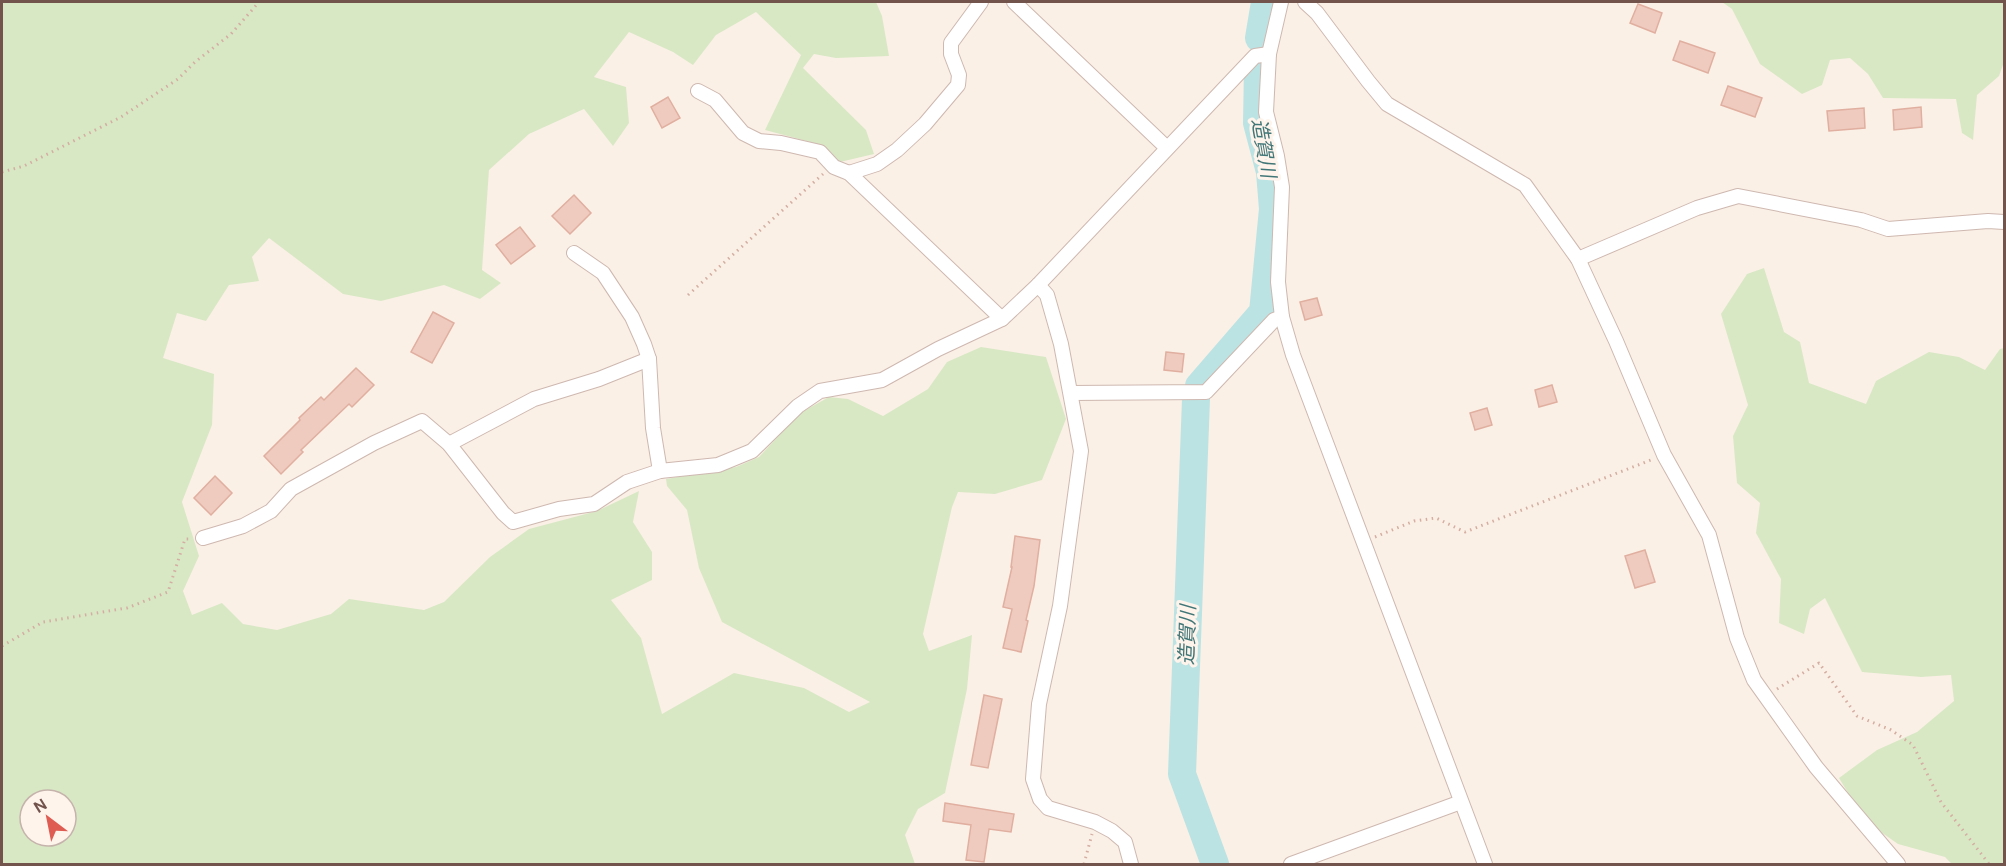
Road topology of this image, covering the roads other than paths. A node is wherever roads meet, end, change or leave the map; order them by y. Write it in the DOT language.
graph roads {
  1 [pos="981,2"];
  2 [pos="1014,2"];
  3 [pos="1281,2"];
  4 [pos="1305,2"];
  5 [pos="1269,54"];
  6 [pos="698,91"];
  7 [pos="1167,148"];
  8 [pos="849,173"];
  9 [pos="2004,222"];
  10 [pos="574,253"];
  11 [pos="1578,259"];
  12 [pos="1038,285"];
  13 [pos="1282,317"];
  14 [pos="1002,319"];
  15 [pos="648,359"];
  16 [pos="1071,393"];
  17 [pos="448,444"];
  18 [pos="660,471"];
  19 [pos="203,538"];
  20 [pos="1461,802"];
  21 [pos="1131,864"];
  22 [pos="1291,864"];
  23 [pos="1485,864"];
  24 [pos="1898,864"];
  1 -- 8 [label="street"];
  2 -- 7 [label="street"];
  3 -- 5 [label="street"];
  4 -- 11 [label="street"];
  5 -- 7 [label="street"];
  5 -- 13 [label="street"];
  6 -- 8 [label="street"];
  7 -- 12 [label="street"];
  8 -- 14 [label="street"];
  9 -- 11 [label="street"];
  10 -- 15 [label="street"];
  11 -- 24 [label="street"];
  12 -- 14 [label="street"];
  12 -- 16 [label="street"];
  13 -- 16 [label="street"];
  13 -- 20 [label="street"];
  14 -- 18 [label="street"];
  15 -- 17 [label="street"];
  15 -- 18 [label="street"];
  16 -- 21 [label="street"];
  17 -- 18 [label="street"];
  17 -- 19 [label="street"];
  20 -- 22 [label="street"];
  20 -- 23 [label="street"];
}
